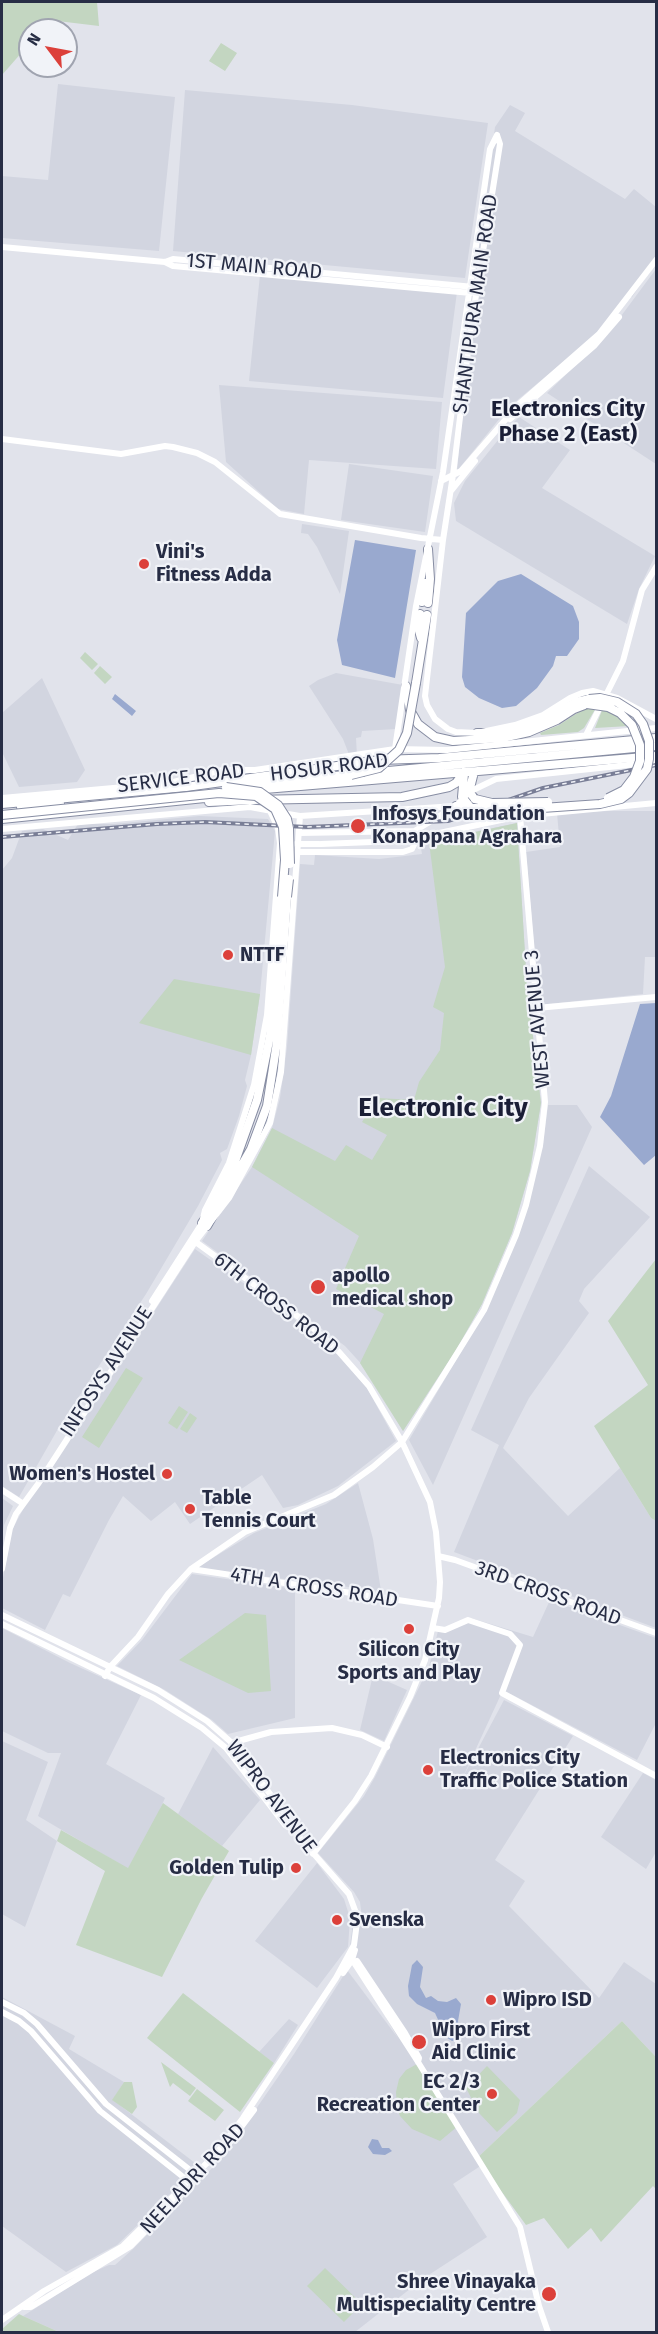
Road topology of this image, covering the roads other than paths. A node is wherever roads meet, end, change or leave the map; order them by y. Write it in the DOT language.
graph roads {
  1 [pos="497,135"];
  2 [pos="2,247"];
  3 [pos="657,260"];
  4 [pos="657,266"];
  5 [pos="473,290"];
  6 [pos="2,439"];
  7 [pos="453,475"];
  8 [pos="441,481"];
  9 [pos="451,491"];
  10 [pos="430,538"];
  11 [pos="443,540"];
  12 [pos="428,549"];
  13 [pos="657,567"];
  14 [pos="425,603"];
  15 [pos="423,614"];
  16 [pos="406,686"];
  17 [pos="606,694"];
  18 [pos="588,701"];
  19 [pos="657,719"];
  20 [pos="657,728"];
  21 [pos="477,733"];
  22 [pos="586,735"];
  23 [pos="657,738"];
  24 [pos="657,746"];
  25 [pos="395,749"];
  26 [pos="657,756"];
  27 [pos="657,762"];
  28 [pos="474,771"];
  29 [pos="464,772"];
  30 [pos="351,775"];
  31 [pos="226,787"];
  32 [pos="470,792"];
  33 [pos="2,798"];
  34 [pos="463,799"];
  35 [pos="657,803"];
  36 [pos="2,804"];
  37 [pos="473,805"];
  38 [pos="456,806"];
  39 [pos="2,809"];
  40 [pos="270,811"];
  41 [pos="300,816"];
  42 [pos="520,816"];
  43 [pos="2,819"];
  44 [pos="2,830"];
  45 [pos="414,831"];
  46 [pos="299,833"];
  47 [pos="280,843"];
  48 [pos="299,844"];
  49 [pos="298,852"];
  50 [pos="285,897"];
  51 [pos="657,997"];
  52 [pos="537,1008"];
  53 [pos="204,1224"];
  54 [pos="193,1241"];
  55 [pos="165,1284"];
  56 [pos="402,1442"];
  57 [pos="2,1490"];
  58 [pos="21,1503"];
  59 [pos="438,1556"];
  60 [pos="2,1558"];
  61 [pos="2,1569"];
  62 [pos="190,1569"];
  63 [pos="438,1606"];
  64 [pos="2,1615"];
  65 [pos="2,1624"];
  66 [pos="433,1628"];
  67 [pos="657,1633"];
  68 [pos="110,1667"];
  69 [pos="105,1676"];
  70 [pos="232,1743"];
  71 [pos="387,1747"];
  72 [pos="226,1748"];
  73 [pos="657,1776"];
  74 [pos="293,1830"];
  75 [pos="313,1854"];
  76 [pos="350,1956"];
  77 [pos="2,2001"];
  78 [pos="2,2012"];
  79 [pos="198,2176"];
  80 [pos="191,2183"];
  81 [pos="2,2320"];
  82 [pos="548,2332"];
  1 -- 5 [label="street"];
  2 -- 5 [label="street, 1ST MAIN ROAD"];
  3 -- 7 [label="street, SHANTIPURA MAIN ROAD"];
  4 -- 9 [label="street"];
  5 -- 7 [label="street, SHANTIPURA MAIN ROAD"];
  5 -- 8 [label="street"];
  6 -- 10 [label="street"];
  7 -- 8 [label="street, SHANTIPURA MAIN ROAD"];
  7 -- 9 [label="street, SHANTIPURA MAIN ROAD"];
  8 -- 10 [label="street"];
  9 -- 11 [label="street, SHANTIPURA MAIN ROAD"];
  10 -- 11 [label="street"];
  10 -- 12 [label="street"];
  11 -- 21 [label="street, SHANTIPURA MAIN ROAD"];
  12 -- 14 [label="highway"];
  12 -- 16 [label="street"];
  13 -- 17 [label="street"];
  15 -- 30 [label="highway, bridge"];
  16 -- 18 [label="highway"];
  16 -- 25 [label="street"];
  17 -- 19 [label="street"];
  17 -- 21 [label="street"];
  17 -- 22 [label="street"];
  18 -- 21 [label="highway"];
  18 -- 37 [label="highway, bridge"];
  20 -- 22 [label="street, SERVICE ROAD"];
  22 -- 25 [label="street, SERVICE ROAD"];
  23 -- 36 [label="highway, HOSUR ROAD"];
  24 -- 30 [label="highway, bridge"];
  25 -- 33 [label="street, SERVICE ROAD"];
  26 -- 28 [label="highway, HOSUR ROAD"];
  27 -- 32 [label="street"];
  28 -- 29 [label="highway, HOSUR ROAD"];
  28 -- 32 [label="highway"];
  29 -- 34 [label="highway"];
  29 -- 43 [label="highway, HOSUR ROAD"];
  29 -- 43 [label="highway"];
  30 -- 31 [label="highway, bridge"];
  31 -- 39 [label="highway"];
  31 -- 50 [label="highway, bridge"];
  32 -- 34 [label="street"];
  32 -- 37 [label="highway"];
  34 -- 37 [label="highway"];
  34 -- 38 [label="street"];
  35 -- 42 [label="street"];
  37 -- 38 [label="highway"];
  38 -- 41 [label="street, SERVICE ROAD"];
  38 -- 45 [label="street"];
  40 -- 41 [label="street, SERVICE ROAD"];
  40 -- 44 [label="street, SERVICE ROAD"];
  40 -- 47 [label="street"];
  41 -- 46 [label="street"];
  42 -- 49 [label="street"];
  42 -- 52 [label="street, WEST AVENUE 3"];
  43 -- 50 [label="highway, bridge"];
  45 -- 46 [label="street"];
  45 -- 48 [label="street"];
  46 -- 48 [label="street"];
  47 -- 48 [label="street"];
  47 -- 53 [label="street"];
  48 -- 49 [label="street"];
  49 -- 53 [label="street"];
  50 -- 53 [label="highway"];
  50 -- 53 [label="highway"];
  51 -- 52 [label="street"];
  52 -- 56 [label="street, WEST AVENUE 3"];
  53 -- 54 [label="street, INFOSYS AVENUE"];
  54 -- 55 [label="street, INFOSYS AVENUE"];
  54 -- 56 [label="street, 6TH CROSS ROAD"];
  55 -- 58 [label="street, INFOSYS AVENUE"];
  55 -- 58 [label="street, INFOSYS AVENUE"];
  56 -- 59 [label="street, 6TH CROSS ROAD"];
  56 -- 62 [label="street, WEST AVENUE 3"];
  57 -- 58 [label="street"];
  58 -- 60 [label="street"];
  58 -- 61 [label="street"];
  59 -- 63 [label="street, 6TH CROSS ROAD"];
  59 -- 67 [label="street, 3RD CROSS ROAD"];
  62 -- 63 [label="street, 4TH A CROSS ROAD"];
  62 -- 68 [label="street, WEST AVENUE 3"];
  63 -- 66 [label="street, 6TH CROSS ROAD"];
  64 -- 68 [label="street, WIPRO AVENUE"];
  65 -- 69 [label="street, WIPRO AVENUE"];
  66 -- 71 [label="street, 6TH CROSS ROAD"];
  66 -- 73 [label="street"];
  68 -- 69 [label="street, WEST AVENUE 3"];
  68 -- 70 [label="street, WIPRO AVENUE"];
  69 -- 72 [label="street, WIPRO AVENUE"];
  70 -- 71 [label="street"];
  70 -- 72 [label="street"];
  70 -- 74 [label="street, WIPRO AVENUE"];
  71 -- 75 [label="street, 6TH CROSS ROAD"];
  72 -- 74 [label="street, WIPRO AVENUE"];
  74 -- 75 [label="street, WIPRO AVENUE"];
  75 -- 76 [label="street, WIPRO AVENUE"];
  76 -- 79 [label="street, NEELADRI ROAD"];
  76 -- 82 [label="street"];
  77 -- 79 [label="street"];
  78 -- 80 [label="street"];
  79 -- 80 [label="street, NEELADRI ROAD"];
  80 -- 81 [label="street, NEELADRI ROAD"];
}
